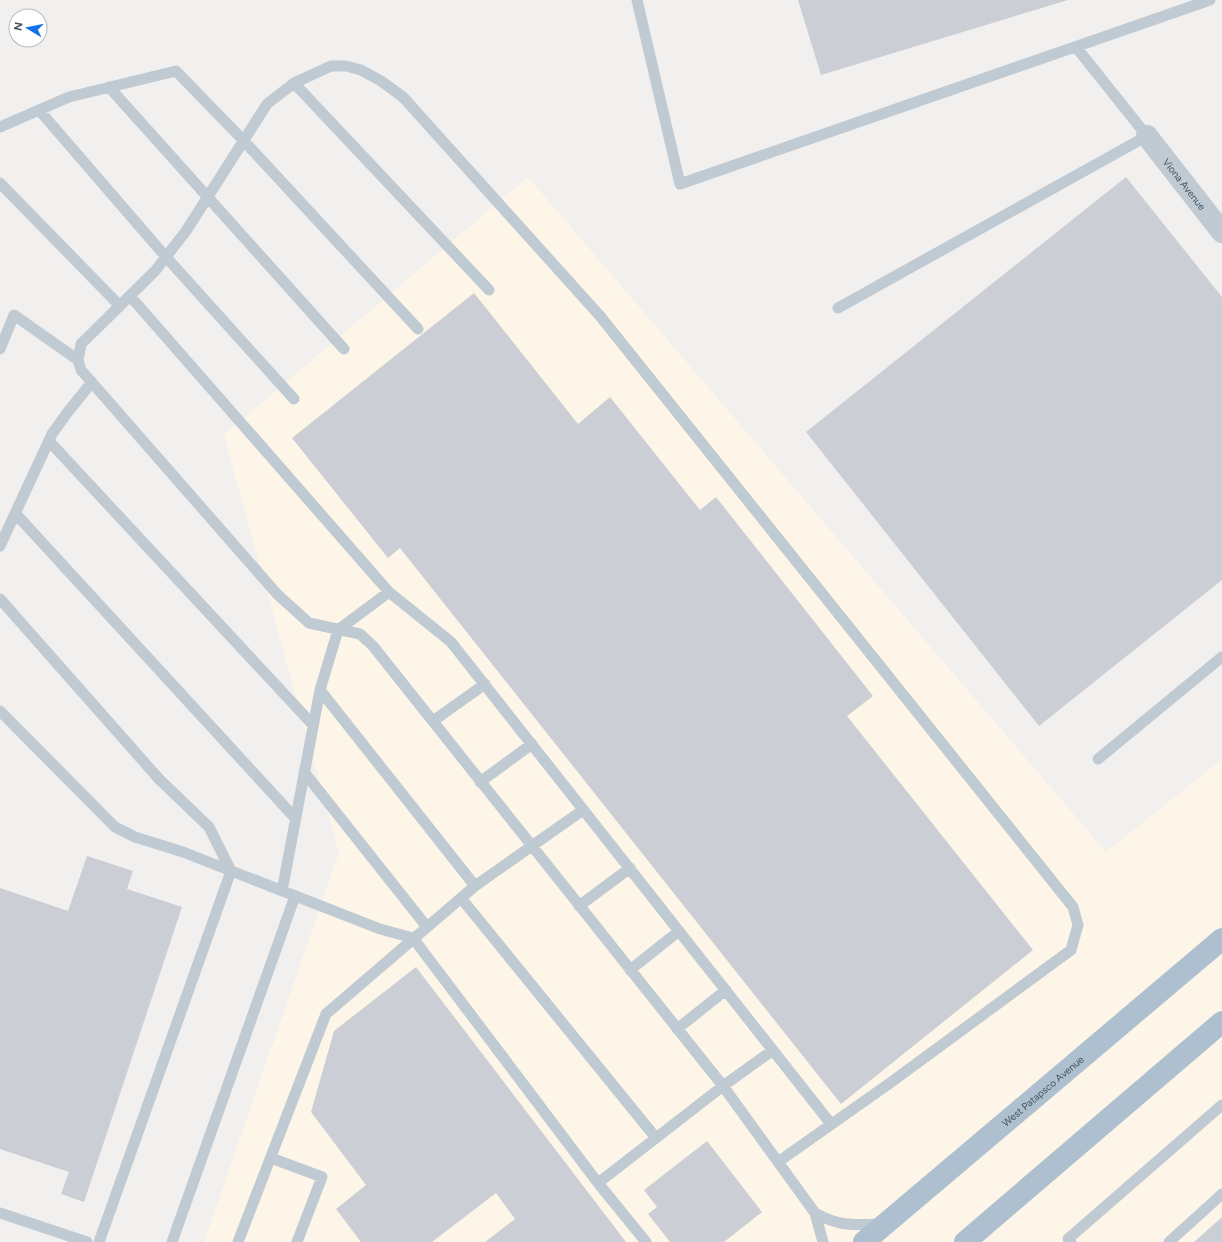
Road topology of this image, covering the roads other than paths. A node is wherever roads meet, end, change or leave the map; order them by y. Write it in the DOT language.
graph roads {
  1 [pos="637,0"];
  2 [pos="1210,0"];
  3 [pos="1076,47"];
  4 [pos="294,83"];
  5 [pos="109,87"];
  6 [pos="39,110"];
  7 [pos="0,127"];
  8 [pos="1147,136"];
  9 [pos="243,140"];
  10 [pos="0,183"];
  11 [pos="208,197"];
  12 [pos="1222,232"];
  13 [pos="166,257"];
  14 [pos="489,290"];
  15 [pos="130,296"];
  16 [pos="120,306"];
  17 [pos="838,308"];
  18 [pos="418,329"];
  19 [pos="344,349"];
  20 [pos="0,350"];
  21 [pos="78,360"];
  22 [pos="92,382"];
  23 [pos="294,399"];
  24 [pos="49,441"];
  25 [pos="15,513"];
  26 [pos="0,546"];
  27 [pos="389,592"];
  28 [pos="0,599"];
  29 [pos="338,630"];
  30 [pos="1222,657"];
  31 [pos="485,684"];
  32 [pos="320,690"];
  33 [pos="0,711"];
  34 [pos="433,721"];
  35 [pos="313,725"];
  36 [pos="532,744"];
  37 [pos="1098,759"];
  38 [pos="304,772"];
  39 [pos="480,782"];
  40 [pos="584,810"];
  41 [pos="296,819"];
  42 [pos="532,846"];
  43 [pos="630,868"];
  44 [pos="231,871"];
  45 [pos="475,886"];
  46 [pos="282,891"];
  47 [pos="295,896"];
  48 [pos="460,898"];
  49 [pos="579,906"];
  50 [pos="427,927"];
  51 [pos="679,931"];
  52 [pos="413,938"];
  53 [pos="1222,939"];
  54 [pos="630,970"];
  55 [pos="726,990"];
  56 [pos="1222,1022"];
  57 [pos="677,1029"];
  58 [pos="773,1050"];
  59 [pos="723,1086"];
  60 [pos="1222,1105"];
  61 [pos="831,1124"];
  62 [pos="656,1138"];
  63 [pos="270,1158"];
  64 [pos="778,1162"];
  65 [pos="598,1183"];
  66 [pos="1222,1194"];
  67 [pos="0,1213"];
  68 [pos="815,1213"];
  69 [pos="886,1224"];
  70 [pos="87,1242"];
  71 [pos="99,1242"];
  72 [pos="172,1242"];
  73 [pos="238,1242"];
  74 [pos="297,1242"];
  75 [pos="646,1242"];
  76 [pos="823,1242"];
  77 [pos="864,1242"];
  78 [pos="964,1242"];
  79 [pos="1071,1242"];
  80 [pos="1169,1242"];
  1 -- 3 [label="lane"];
  2 -- 3 [label="lane"];
  3 -- 8 [label="lane"];
  4 -- 9 [label="lane"];
  4 -- 14 [label="lane"];
  4 -- 61 [label="lane"];
  5 -- 6 [label="lane"];
  5 -- 9 [label="lane"];
  5 -- 11 [label="lane"];
  6 -- 7 [label="lane"];
  6 -- 13 [label="lane"];
  8 -- 12 [label="street, Viona Avenue"];
  8 -- 17 [label="lane"];
  9 -- 11 [label="lane"];
  9 -- 18 [label="lane"];
  10 -- 16 [label="lane"];
  11 -- 13 [label="lane"];
  11 -- 19 [label="lane"];
  13 -- 15 [label="lane"];
  13 -- 23 [label="lane"];
  15 -- 16 [label="lane"];
  15 -- 27 [label="lane"];
  16 -- 21 [label="lane"];
  20 -- 21 [label="lane"];
  21 -- 22 [label="lane"];
  22 -- 24 [label="lane"];
  22 -- 29 [label="lane"];
  24 -- 25 [label="lane"];
  24 -- 35 [label="lane"];
  25 -- 26 [label="lane"];
  25 -- 41 [label="lane"];
  27 -- 29 [label="lane"];
  27 -- 31 [label="lane"];
  28 -- 44 [label="lane"];
  29 -- 32 [label="lane"];
  29 -- 34 [label="lane"];
  30 -- 37 [label="lane"];
  31 -- 34 [label="lane"];
  31 -- 36 [label="lane"];
  32 -- 35 [label="lane"];
  32 -- 45 [label="lane"];
  33 -- 44 [label="lane"];
  34 -- 39 [label="lane"];
  35 -- 38 [label="lane"];
  36 -- 39 [label="lane"];
  36 -- 40 [label="lane"];
  38 -- 41 [label="lane"];
  38 -- 50 [label="lane"];
  39 -- 42 [label="lane"];
  40 -- 42 [label="lane"];
  40 -- 43 [label="lane"];
  41 -- 46 [label="lane"];
  42 -- 45 [label="lane"];
  42 -- 49 [label="lane"];
  43 -- 49 [label="lane"];
  43 -- 51 [label="lane"];
  44 -- 46 [label="lane"];
  44 -- 71 [label="lane"];
  45 -- 48 [label="lane"];
  46 -- 47 [label="lane"];
  47 -- 52 [label="lane"];
  47 -- 72 [label="lane"];
  48 -- 50 [label="lane"];
  48 -- 62 [label="lane"];
  49 -- 54 [label="lane"];
  50 -- 52 [label="lane"];
  51 -- 54 [label="lane"];
  51 -- 55 [label="lane"];
  52 -- 63 [label="lane"];
  52 -- 65 [label="lane"];
  53 -- 69 [label="main road, West Patapsco Avenue"];
  54 -- 57 [label="lane"];
  55 -- 57 [label="lane"];
  55 -- 58 [label="lane"];
  56 -- 78 [label="main road"];
  57 -- 59 [label="lane"];
  58 -- 59 [label="lane"];
  58 -- 61 [label="lane"];
  59 -- 62 [label="lane"];
  59 -- 64 [label="lane"];
  60 -- 79 [label="lane"];
  61 -- 64 [label="lane"];
  62 -- 65 [label="lane"];
  63 -- 73 [label="lane"];
  63 -- 74 [label="lane"];
  64 -- 68 [label="lane"];
  65 -- 75 [label="lane"];
  66 -- 80 [label="lane"];
  67 -- 70 [label="lane"];
  68 -- 69 [label="lane"];
  68 -- 76 [label="lane"];
  69 -- 77 [label="main road, West Patapsco Avenue"];
}
